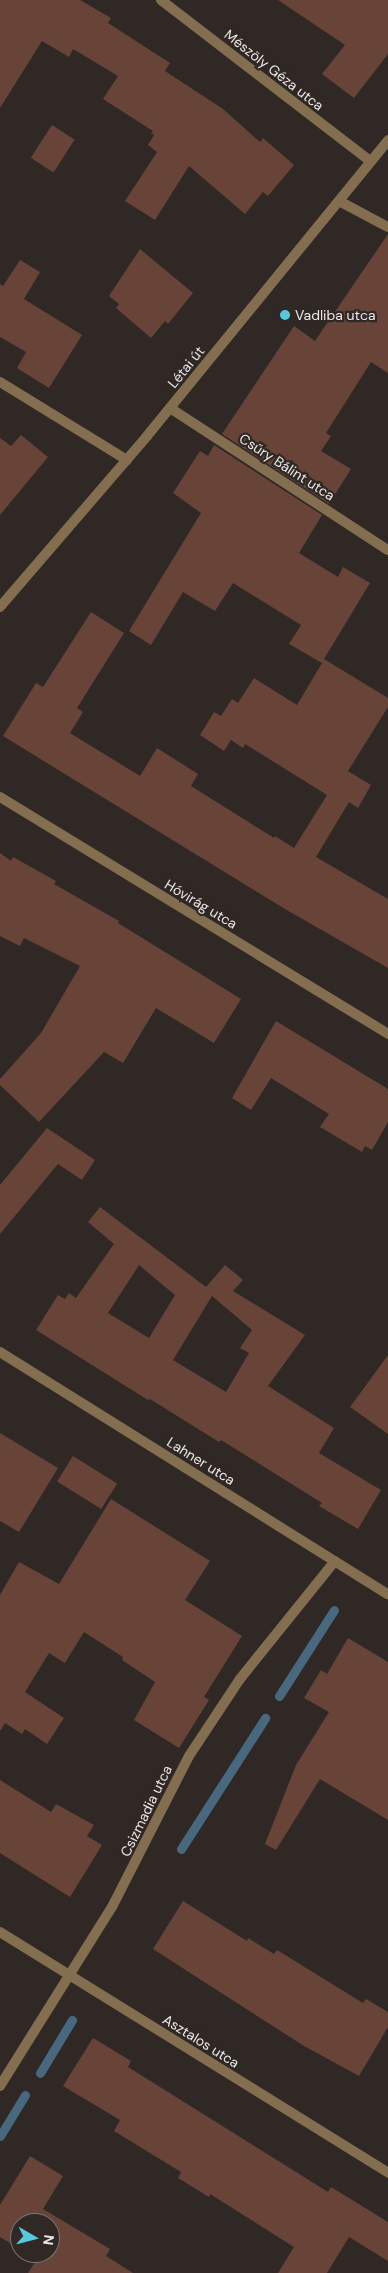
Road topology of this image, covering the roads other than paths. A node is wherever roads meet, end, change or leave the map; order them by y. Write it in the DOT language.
graph roads {
  1 [pos="161,0"];
  2 [pos="388,140"];
  3 [pos="370,162"];
  4 [pos="339,201"];
  5 [pos="388,227"];
  6 [pos="0,382"];
  7 [pos="170,408"];
  8 [pos="127,460"];
  9 [pos="388,550"];
  10 [pos="0,607"];
  11 [pos="0,797"];
  12 [pos="388,1034"];
  13 [pos="0,1352"];
  14 [pos="335,1561"];
  15 [pos="388,1594"];
  16 [pos="0,1932"];
  17 [pos="69,1976"];
  18 [pos="0,2086"];
  19 [pos="388,2172"];
  1 -- 3 [label="street, Mészöly Géza utca"];
  2 -- 3 [label="street, Létai út"];
  3 -- 4 [label="street, Létai út"];
  4 -- 5 [label="street"];
  4 -- 7 [label="street, Létai út"];
  6 -- 8 [label="street"];
  7 -- 8 [label="street, Létai út"];
  7 -- 9 [label="street, Csűry Bálint utca"];
  8 -- 10 [label="street, Létai út"];
  11 -- 12 [label="street, Hóvirág utca"];
  13 -- 14 [label="street, Lahner utca"];
  14 -- 15 [label="street, Lahner utca"];
  14 -- 17 [label="street, Csizmadia utca"];
  16 -- 17 [label="street, Asztalos utca"];
  17 -- 18 [label="street, Csizmadia utca"];
  17 -- 19 [label="street, Asztalos utca"];
}
